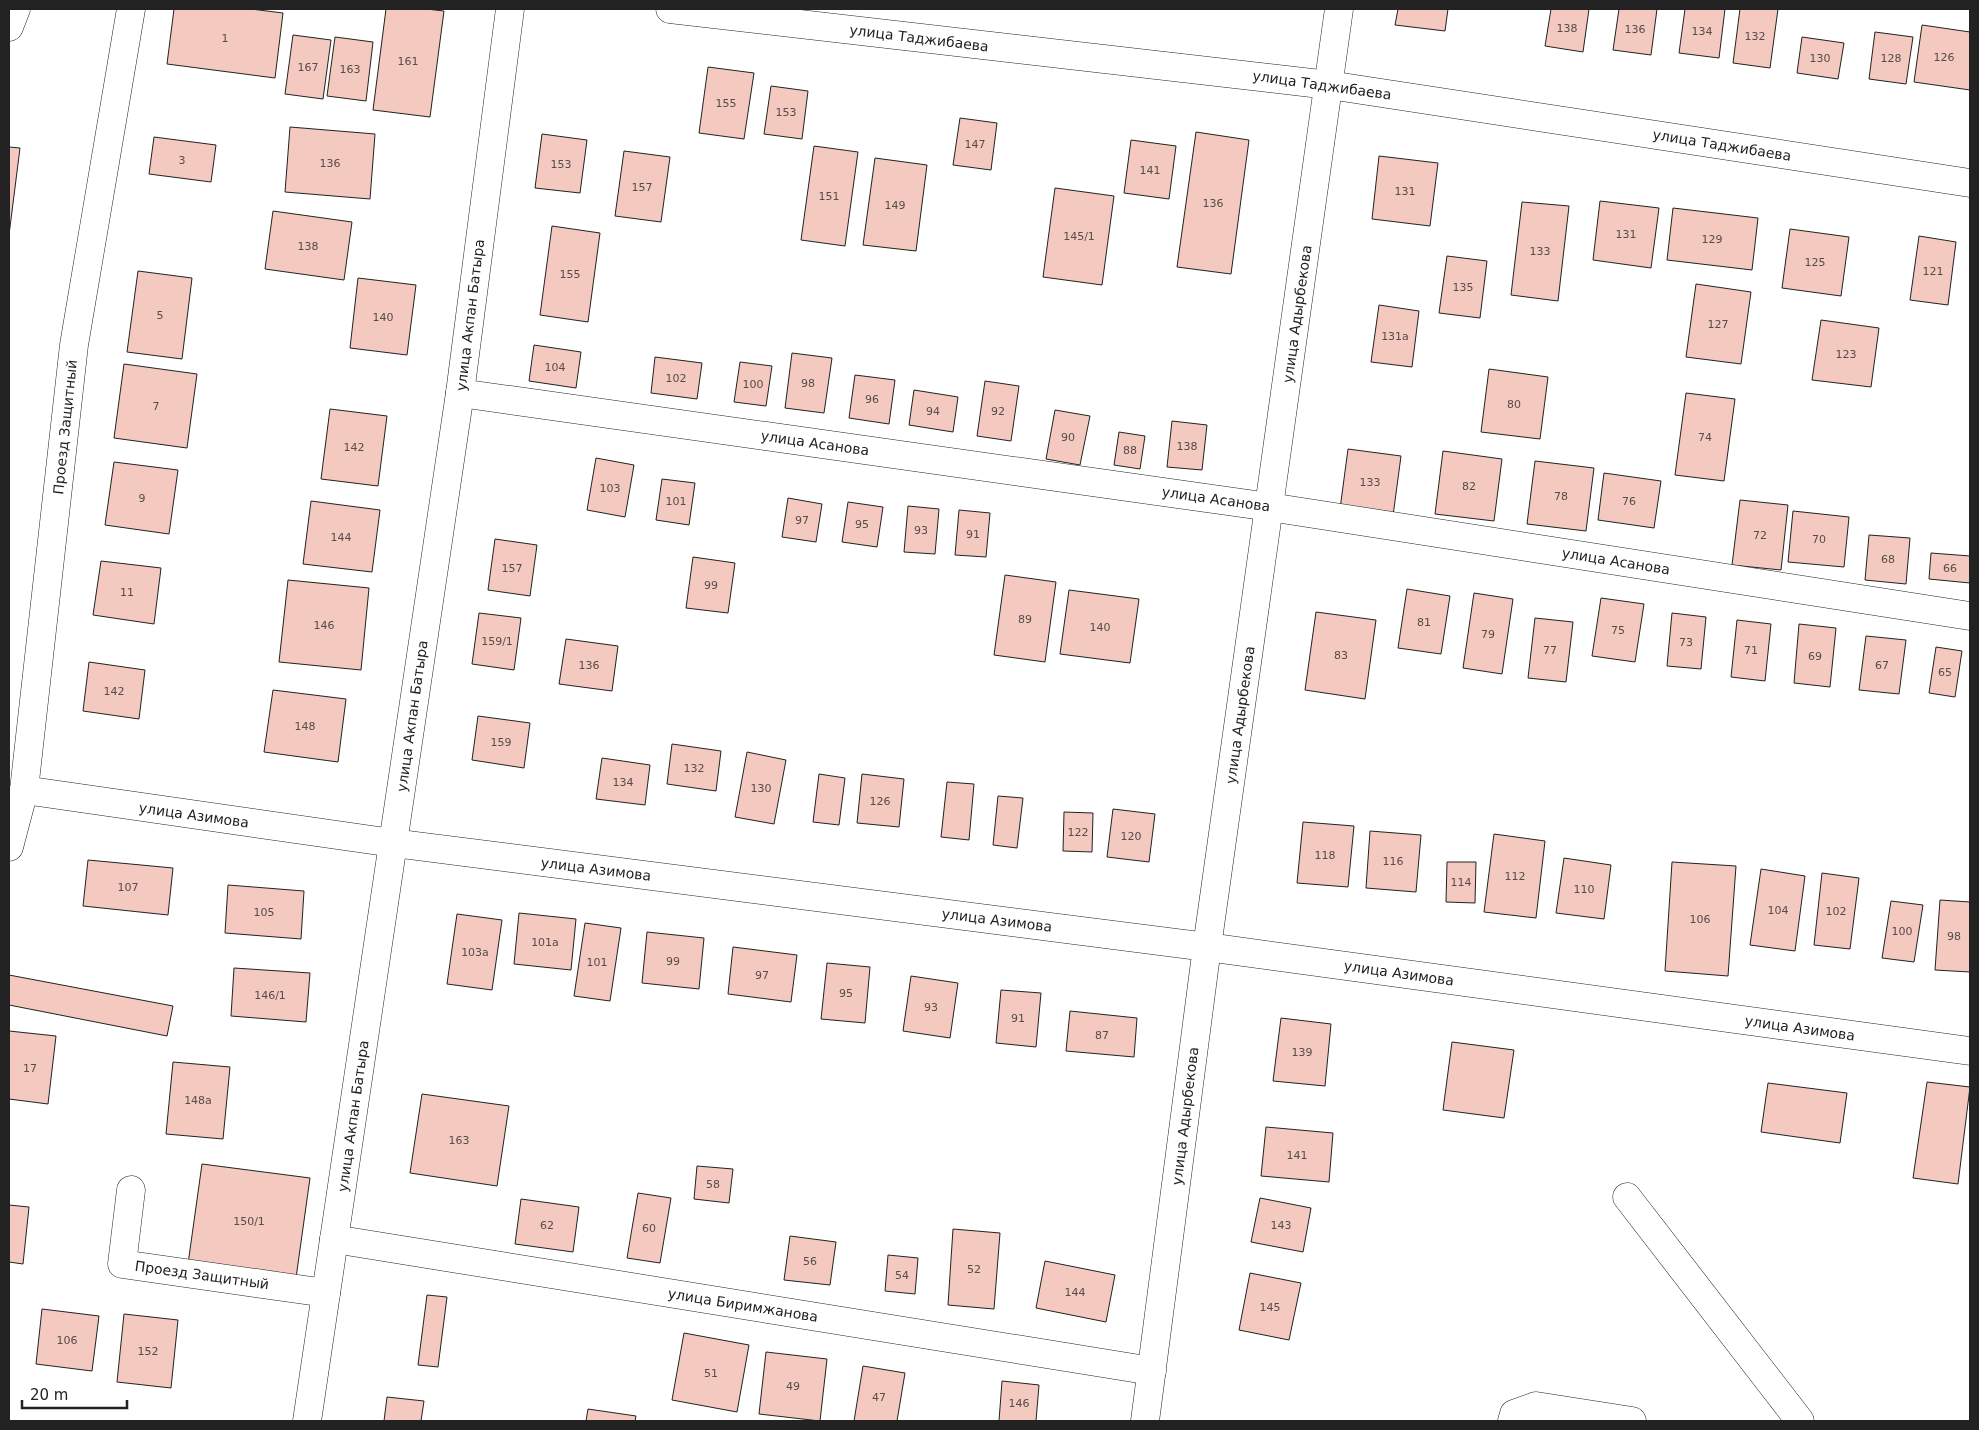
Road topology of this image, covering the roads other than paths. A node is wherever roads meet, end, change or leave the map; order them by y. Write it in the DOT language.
graph roads {
  1 [pos="16,9"];
  2 [pos="132,9"];
  3 [pos="510,9"];
  4 [pos="670,9"];
  5 [pos="1340,9"];
  6 [pos="9,27"];
  7 [pos="1329,85"];
  8 [pos="1970,183"];
  9 [pos="460,393"];
  10 [pos="1270,507"];
  11 [pos="1970,616"];
  12 [pos="24,790"];
  13 [pos="393,843"];
  14 [pos="9,847"];
  15 [pos="1206,947"];
  16 [pos="1970,1051"];
  17 [pos="131,1190"];
  18 [pos="1627,1197"];
  19 [pos="334,1239"];
  20 [pos="326,1293"];
  21 [pos="1152,1371"];
  22 [pos="307,1421"];
  23 [pos="1145,1421"];
  24 [pos="1512,1421"];
  25 [pos="1632,1421"];
  26 [pos="1800,1421"];
  1 -- 6 [label="street"];
  2 -- 12 [label="street, Проезд Защитный"];
  3 -- 9 [label="street, улица Акпан Батыра"];
  4 -- 7 [label="street, улица Таджибаева"];
  5 -- 7 [label="street, улица Адырбекова"];
  7 -- 8 [label="street, улица Таджибаева"];
  7 -- 10 [label="street, улица Адырбекова"];
  9 -- 10 [label="street, улица Асанова"];
  9 -- 13 [label="street, улица Акпан Батыра"];
  10 -- 11 [label="street, улица Асанова"];
  10 -- 15 [label="street, улица Адырбекова"];
  12 -- 13 [label="street, улица Азимова"];
  12 -- 14 [label="street, Проезд Защитный"];
  13 -- 15 [label="street, улица Азимова"];
  13 -- 19 [label="street, улица Акпан Батыра"];
  15 -- 16 [label="street, улица Азимова"];
  15 -- 21 [label="street, улица Адырбекова"];
  17 -- 20 [label="street, Проезд Защитный"];
  18 -- 26 [label="street"];
  19 -- 20 [label="street, улица Акпан Батыра"];
  19 -- 21 [label="street, улица Биримжанова"];
  20 -- 22 [label="street, улица Акпан Батыра"];
  21 -- 23 [label="street, улица Адырбекова"];
  24 -- 25 [label="street"];
}
